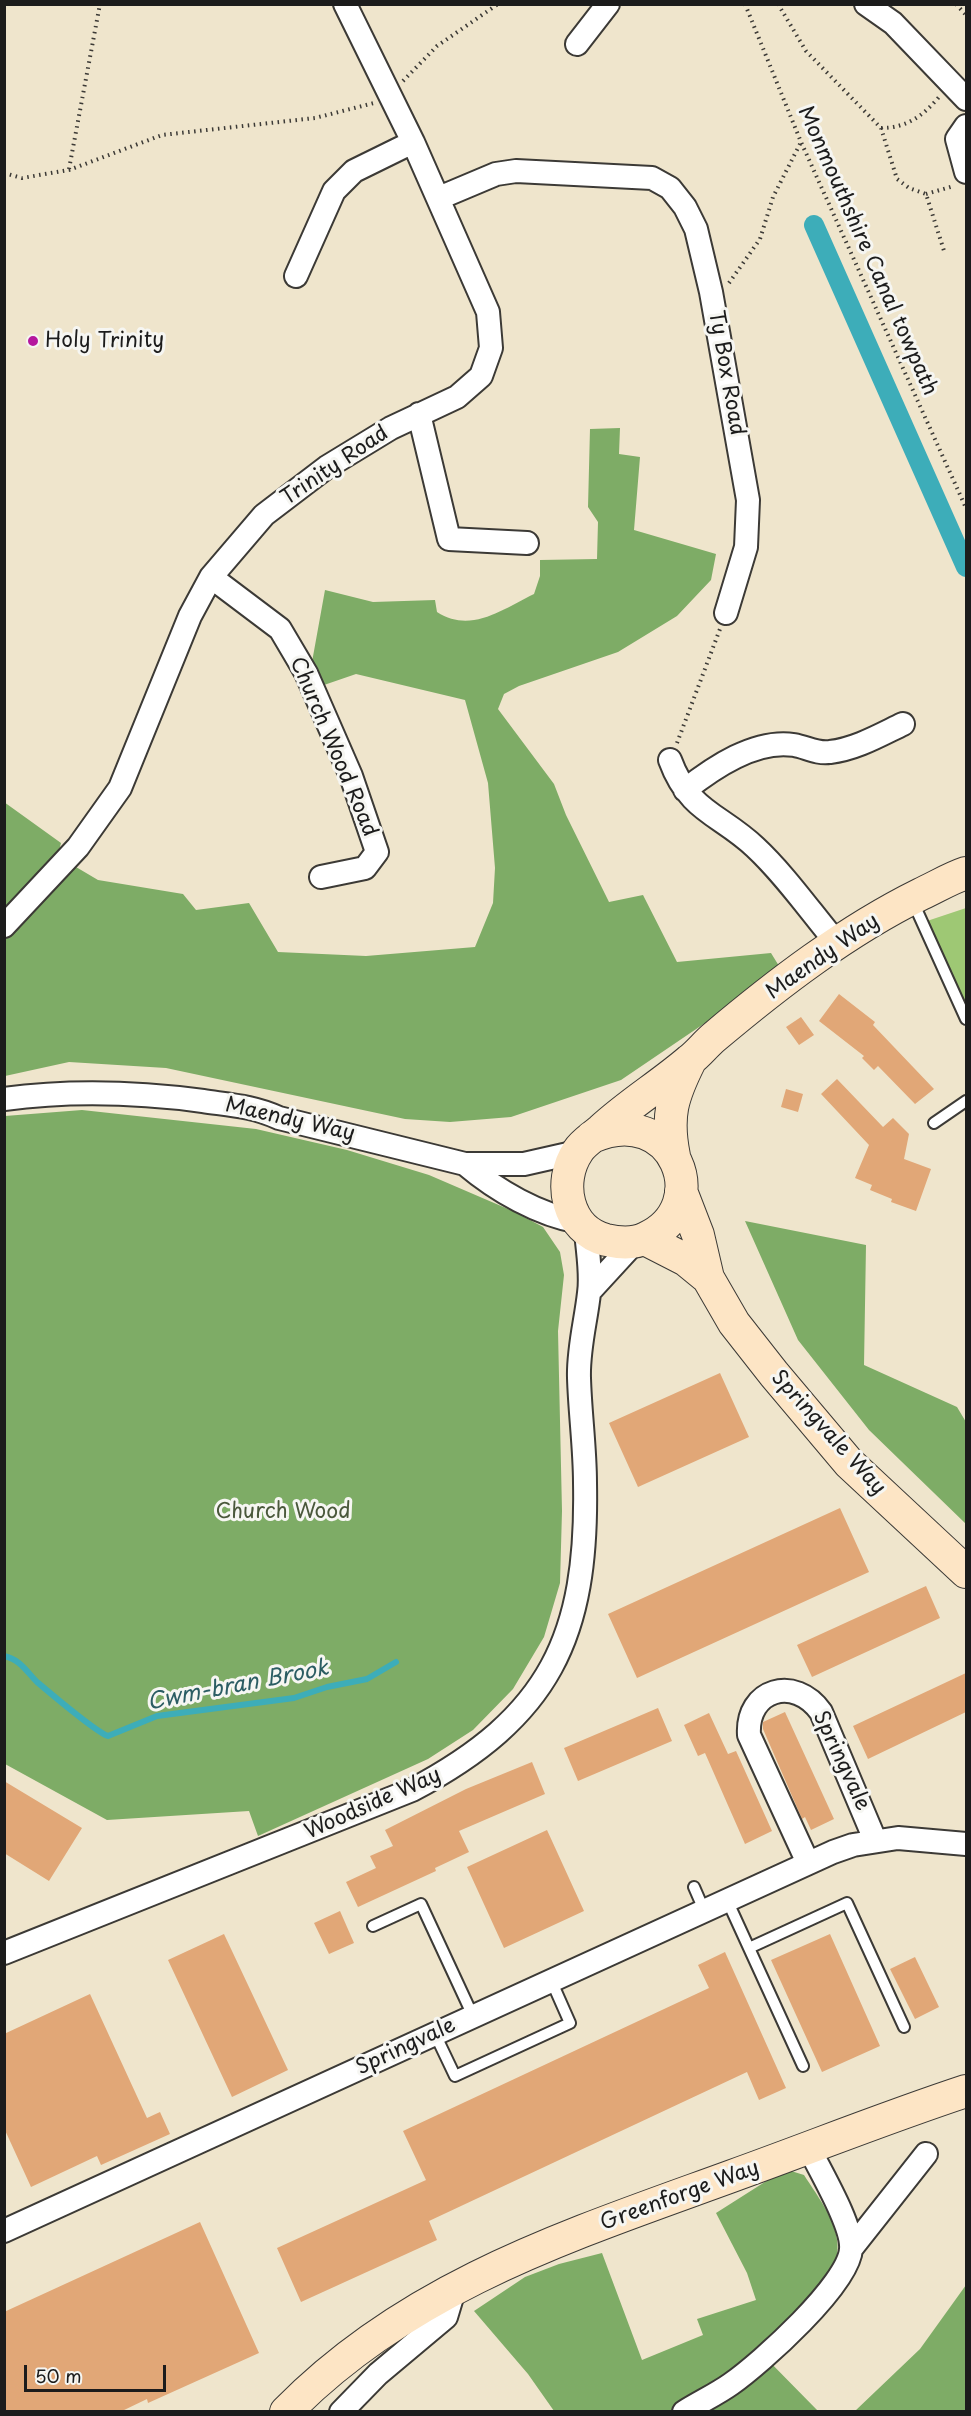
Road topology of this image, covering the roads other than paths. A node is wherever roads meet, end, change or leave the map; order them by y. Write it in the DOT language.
graph roads {
  1 [pos="345,4"];
  2 [pos="608,4"];
  3 [pos="866,4"];
  4 [pos="577,44"];
  5 [pos="959,91"];
  6 [pos="966,126"];
  7 [pos="413,142"];
  8 [pos="962,179"];
  9 [pos="439,198"];
  10 [pos="296,276"];
  11 [pos="419,414"];
  12 [pos="527,543"];
  13 [pos="211,577"];
  14 [pos="726,613"];
  15 [pos="903,724"];
  16 [pos="670,760"];
  17 [pos="685,790"];
  18 [pos="966,873"];
  19 [pos="321,877"];
  20 [pos="912,899"];
  21 [pos="4,926"];
  22 [pos="836,942"];
  23 [pos="966,1019"];
  24 [pos="691,1060"];
  25 [pos="4,1099"];
  26 [pos="966,1101"];
  27 [pos="934,1123"];
  28 [pos="585,1145"];
  29 [pos="674,1156"];
  30 [pos="465,1164"];
  31 [pos="681,1191"];
  32 [pos="583,1225"];
  33 [pos="640,1240"];
  34 [pos="708,1278"];
  35 [pos="590,1291"];
  36 [pos="966,1572"];
  37 [pos="875,1840"];
  38 [pos="955,1844"];
  39 [pos="966,1857"];
  40 [pos="807,1863"];
  41 [pos="694,1887"];
  42 [pos="727,1900"];
  43 [pos="704,1910"];
  44 [pos="373,1926"];
  45 [pos="749,1948"];
  46 [pos="4,1953"];
  47 [pos="551,1980"];
  48 [pos="473,2016"];
  49 [pos="904,2027"];
  50 [pos="435,2034"];
  51 [pos="803,2066"];
  52 [pos="966,2080"];
  53 [pos="966,2091"];
  54 [pos="909,2110"];
  55 [pos="809,2148"];
  56 [pos="926,2154"];
  57 [pos="4,2231"];
  58 [pos="851,2249"];
  59 [pos="454,2288"];
  60 [pos="286,2412"];
  61 [pos="341,2412"];
  62 [pos="684,2412"];
  1 -- 7 [label="street, Trinity Road"];
  2 -- 4 [label="street"];
  3 -- 5 [label="street"];
  6 -- 8 [label="street"];
  7 -- 9 [label="street, Trinity Road"];
  7 -- 10 [label="street"];
  9 -- 11 [label="street, Trinity Road"];
  9 -- 14 [label="street, Ty Box Road"];
  11 -- 12 [label="street"];
  11 -- 13 [label="street, Trinity Road"];
  13 -- 19 [label="street, Church Wood Road"];
  13 -- 21 [label="street, Trinity Road"];
  15 -- 17 [label="street"];
  16 -- 17 [label="street"];
  17 -- 22 [label="street"];
  18 -- 20 [label="street, Maendy Way"];
  20 -- 22 [label="street, Maendy Way"];
  20 -- 23 [label="lane"];
  22 -- 24 [label="street, Maendy Way"];
  24 -- 28 [label="street, Maendy Way"];
  24 -- 29 [label="street, Maendy Way"];
  25 -- 30 [label="street, Maendy Way"];
  26 -- 27 [label="lane"];
  28 -- 29 [label="street, Maendy Way"];
  28 -- 30 [label="street, Maendy Way"];
  28 -- 32 [label="street, Maendy Way"];
  29 -- 31 [label="street, Maendy Way"];
  30 -- 32 [label="street, Maendy Way"];
  31 -- 33 [label="street"];
  31 -- 34 [label="street, Springvale Way"];
  32 -- 33 [label="street, Maendy Way"];
  32 -- 35 [label="street, Woodside Way"];
  33 -- 34 [label="street, Springvale Way"];
  33 -- 35 [label="street"];
  34 -- 36 [label="street, Springvale Way"];
  35 -- 46 [label="street, Woodside Way"];
  37 -- 38 [label="street, Springvale"];
  37 -- 40 [label="street, Springvale"];
  37 -- 40 [label="street, Springvale"];
  38 -- 39 [label="street, Springvale"];
  40 -- 42 [label="street, Springvale"];
  41 -- 43 [label="lane"];
  42 -- 43 [label="street, Springvale"];
  42 -- 45 [label="lane"];
  43 -- 47 [label="street, Springvale"];
  44 -- 48 [label="lane"];
  45 -- 49 [label="lane"];
  45 -- 51 [label="lane"];
  47 -- 48 [label="street, Springvale"];
  47 -- 50 [label="lane"];
  48 -- 50 [label="street, Springvale"];
  50 -- 57 [label="street, Springvale"];
  52 -- 54 [label="street, Greenforge Way"];
  53 -- 54 [label="street, Greenforge Way"];
  54 -- 55 [label="street, Greenforge Way"];
  55 -- 58 [label="street"];
  55 -- 59 [label="street, Greenforge Way"];
  56 -- 58 [label="street"];
  58 -- 62 [label="street"];
  59 -- 60 [label="street, Greenforge Way"];
  59 -- 61 [label="street"];
}
